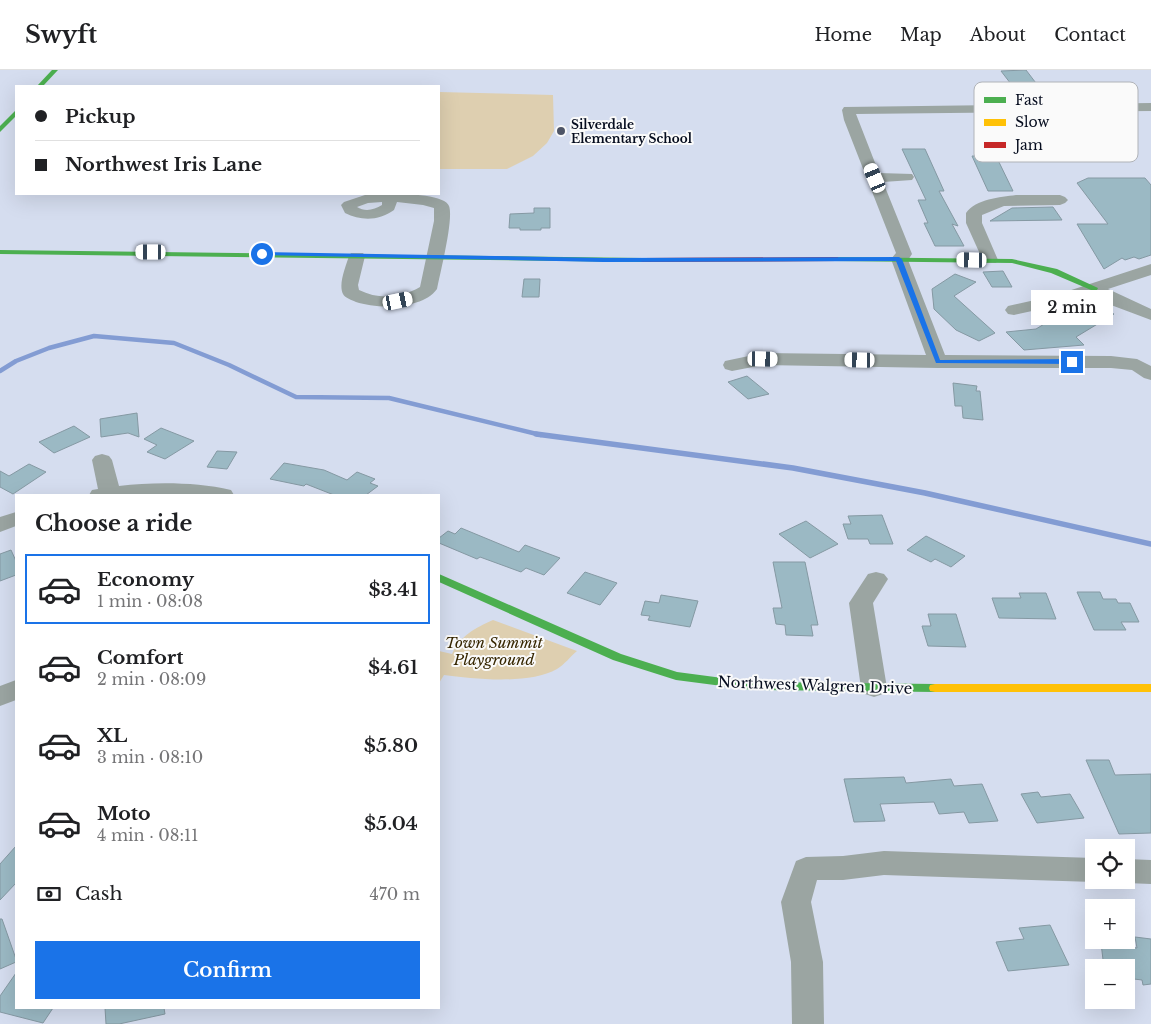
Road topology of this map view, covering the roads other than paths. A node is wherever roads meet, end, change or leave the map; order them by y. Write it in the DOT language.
graph roads {
  1 [pos="55,70"];
  2 [pos="41,85"];
  3 [pos="1138,107"];
  4 [pos="1151,107"];
  5 [pos="974,109"];
  6 [pos="15,113"];
  7 [pos="0,130"];
  8 [pos="907,177"];
  9 [pos="875,178"];
  10 [pos="390,199"];
  11 [pos="1060,200"];
  12 [pos="0,252"];
  13 [pos="357,256"];
  14 [pos="435,257"];
  15 [pos="899,259"];
  16 [pos="990,260"];
  17 [pos="1151,269"];
  18 [pos="1094,288"];
  19 [pos="1014,310"];
  20 [pos="1151,315"];
  21 [pos="938,362"];
  22 [pos="732,365"];
  23 [pos="1151,374"];
  24 [pos="102,460"];
  25 [pos="192,493"];
  26 [pos="105,494"];
  27 [pos="208,494"];
  28 [pos="15,519"];
  29 [pos="0,525"];
  30 [pos="440,578"];
  31 [pos="876,579"];
  32 [pos="874,688"];
  33 [pos="1151,688"];
  34 [pos="15,690"];
  35 [pos="0,697"];
  36 [pos="1085,870"];
  37 [pos="1135,871"];
  38 [pos="1151,872"];
  39 [pos="808,1024"];
  1 -- 2 [label="street"];
  3 -- 4 [label="street"];
  5 -- 9 [label="street"];
  6 -- 7 [label="street"];
  8 -- 9 [label="street"];
  9 -- 15 [label="street"];
  10 -- 14 [label="street"];
  11 -- 16 [label="street"];
  12 -- 13 [label="street"];
  13 -- 14 [label="street"];
  13 -- 14 [label="street"];
  14 -- 15 [label="street"];
  15 -- 16 [label="street"];
  15 -- 21 [label="street"];
  16 -- 18 [label="street"];
  17 -- 18 [label="street"];
  18 -- 19 [label="street"];
  18 -- 20 [label="street"];
  21 -- 22 [label="street"];
  21 -- 23 [label="street"];
  24 -- 26 [label="street"];
  25 -- 26 [label="street"];
  25 -- 27 [label="street"];
  28 -- 29 [label="street"];
  30 -- 32 [label="street, Northwest Walgren Drive"];
  31 -- 32 [label="street"];
  32 -- 33 [label="street, Northwest Walgren Drive"];
  34 -- 35 [label="street"];
  36 -- 39 [label="street"];
  37 -- 38 [label="street"];
}
